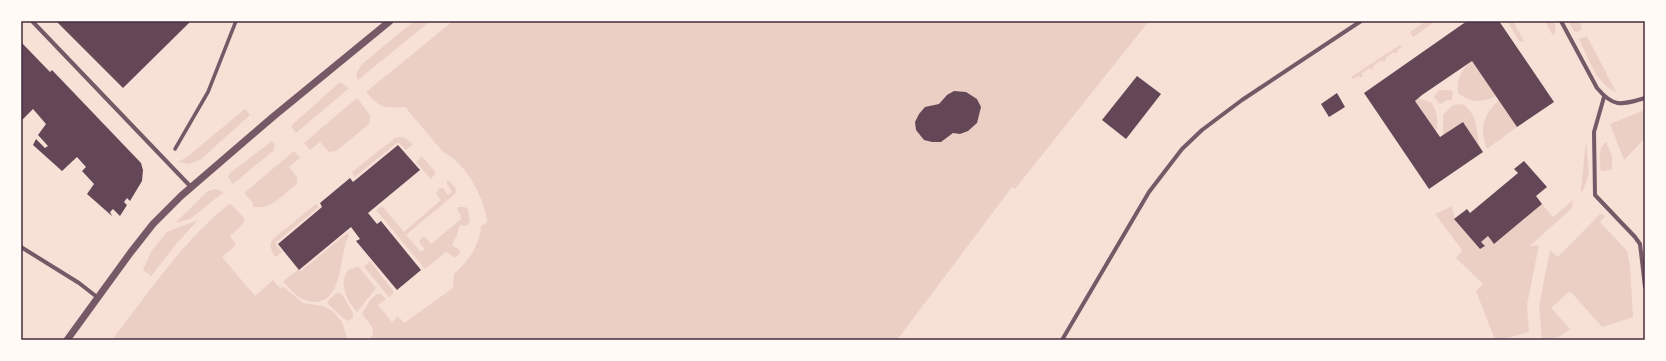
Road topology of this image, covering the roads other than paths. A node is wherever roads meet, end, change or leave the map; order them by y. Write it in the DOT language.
graph roads {
  1 [pos="32,21"];
  2 [pos="236,21"];
  3 [pos="390,21"];
  4 [pos="1361,21"];
  5 [pos="1561,21"];
  6 [pos="1604,97"];
  7 [pos="1645,98"];
  8 [pos="175,149"];
  9 [pos="191,187"];
  10 [pos="21,247"];
  11 [pos="1645,286"];
  12 [pos="97,297"];
  13 [pos="67,340"];
  14 [pos="1062,340"];
  1 -- 9 [label="street"];
  2 -- 8 [label="street"];
  3 -- 9 [label="street"];
  4 -- 14 [label="street"];
  5 -- 6 [label="street"];
  6 -- 7 [label="street"];
  6 -- 11 [label="street"];
  9 -- 12 [label="street"];
  10 -- 12 [label="street"];
  12 -- 13 [label="street"];
}
